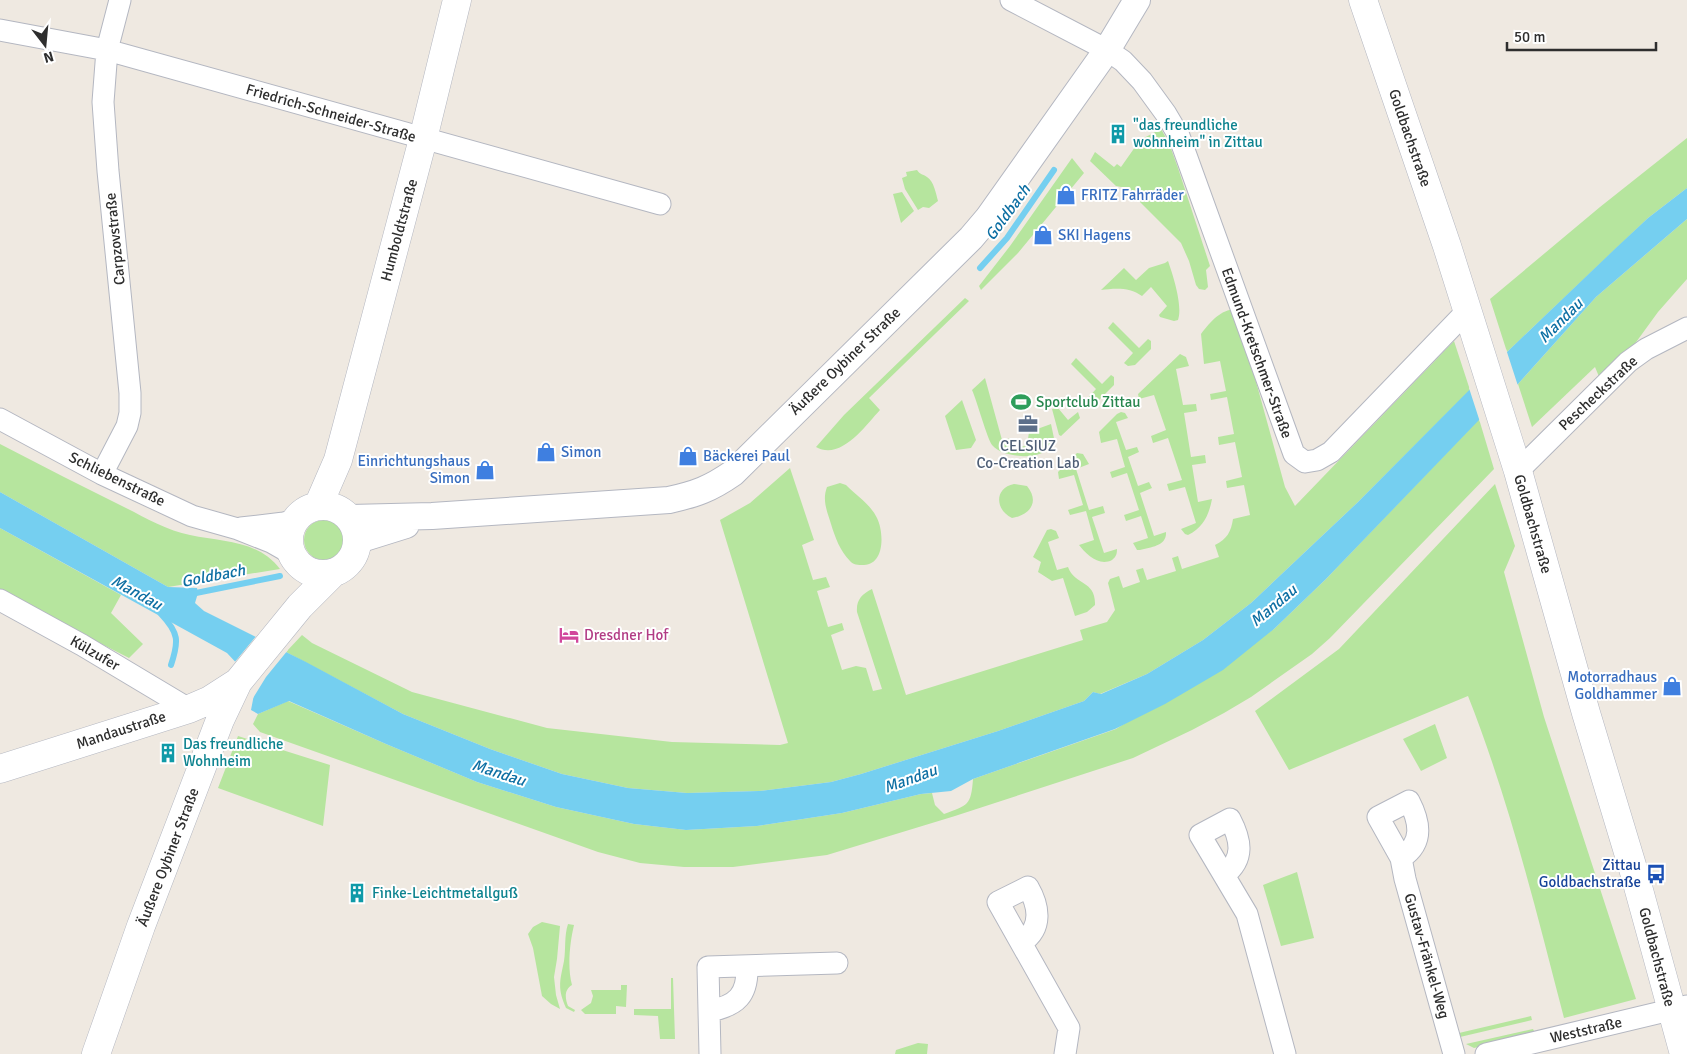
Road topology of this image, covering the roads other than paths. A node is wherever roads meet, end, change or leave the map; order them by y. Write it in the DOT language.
graph roads {
  1 [pos="120,0"];
  2 [pos="457,0"];
  3 [pos="1011,0"];
  4 [pos="1137,0"];
  5 [pos="1363,0"];
  6 [pos="0,30"];
  7 [pos="107,50"];
  8 [pos="1107,50"];
  9 [pos="423,139"];
  10 [pos="660,204"];
  11 [pos="1469,318"];
  12 [pos="1687,328"];
  13 [pos="0,419"];
  14 [pos="1515,462"];
  15 [pos="102,474"];
  16 [pos="342,519"];
  17 [pos="296,520"];
  18 [pos="238,529"];
  19 [pos="296,560"];
  20 [pos="333,573"];
  21 [pos="0,600"];
  22 [pos="300,606"];
  23 [pos="208,706"];
  24 [pos="0,769"];
  25 [pos="1401,858"];
  26 [pos="1224,876"];
  27 [pos="1022,942"];
  28 [pos="837,963"];
  29 [pos="747,966"];
  30 [pos="1679,1008"];
  31 [pos="709,1011"];
  32 [pos="96,1054"];
  33 [pos="710,1054"];
  34 [pos="1065,1054"];
  35 [pos="1285,1054"];
  36 [pos="1454,1054"];
  37 [pos="1486,1054"];
  38 [pos="1684,1054"];
  1 -- 7 [label="street, Carpzovstraße"];
  2 -- 9 [label="main road, Humboldtstraße"];
  3 -- 8 [label="street"];
  4 -- 8 [label="street, Äußere Oybiner Straße"];
  5 -- 11 [label="main road, Goldbachstraße"];
  6 -- 7 [label="street, Friedrich-Schneider-Straße"];
  7 -- 9 [label="street, Friedrich-Schneider-Straße"];
  7 -- 15 [label="street, Carpzovstraße"];
  8 -- 11 [label="street, Edmund-Kretschmer-Straße"];
  8 -- 16 [label="street, Äußere Oybiner Straße"];
  9 -- 10 [label="street, Friedrich-Schneider-Straße"];
  9 -- 16 [label="main road, Humboldtstraße"];
  11 -- 14 [label="main road, Goldbachstraße"];
  12 -- 14 [label="street, Pescheckstraße"];
  13 -- 15 [label="street, Schliebenstraße"];
  14 -- 30 [label="main road, Goldbachstraße"];
  15 -- 18 [label="street, Schliebenstraße"];
  16 -- 17 [label="main road"];
  16 -- 20 [label="main road"];
  17 -- 18 [label="street, Schliebenstraße"];
  17 -- 19 [label="main road"];
  18 -- 19 [label="street, Schliebenstraße"];
  19 -- 20 [label="main road"];
  19 -- 22 [label="main road"];
  20 -- 22 [label="main road, Mandaustraße"];
  21 -- 23 [label="street, Külzufer"];
  22 -- 23 [label="main road, Mandaustraße"];
  23 -- 24 [label="main road, Mandaustraße"];
  23 -- 32 [label="main road, Äußere Oybiner Straße"];
  25 -- 36 [label="street, Gustav-Fränkel-Weg"];
  26 -- 35 [label="street"];
  27 -- 34 [label="street"];
  28 -- 29 [label="street"];
  29 -- 31 [label="street"];
  29 -- 31 [label="street"];
  30 -- 37 [label="street, Weststraße"];
  30 -- 38 [label="main road, Goldbachstraße"];
  31 -- 33 [label="street"];
}
